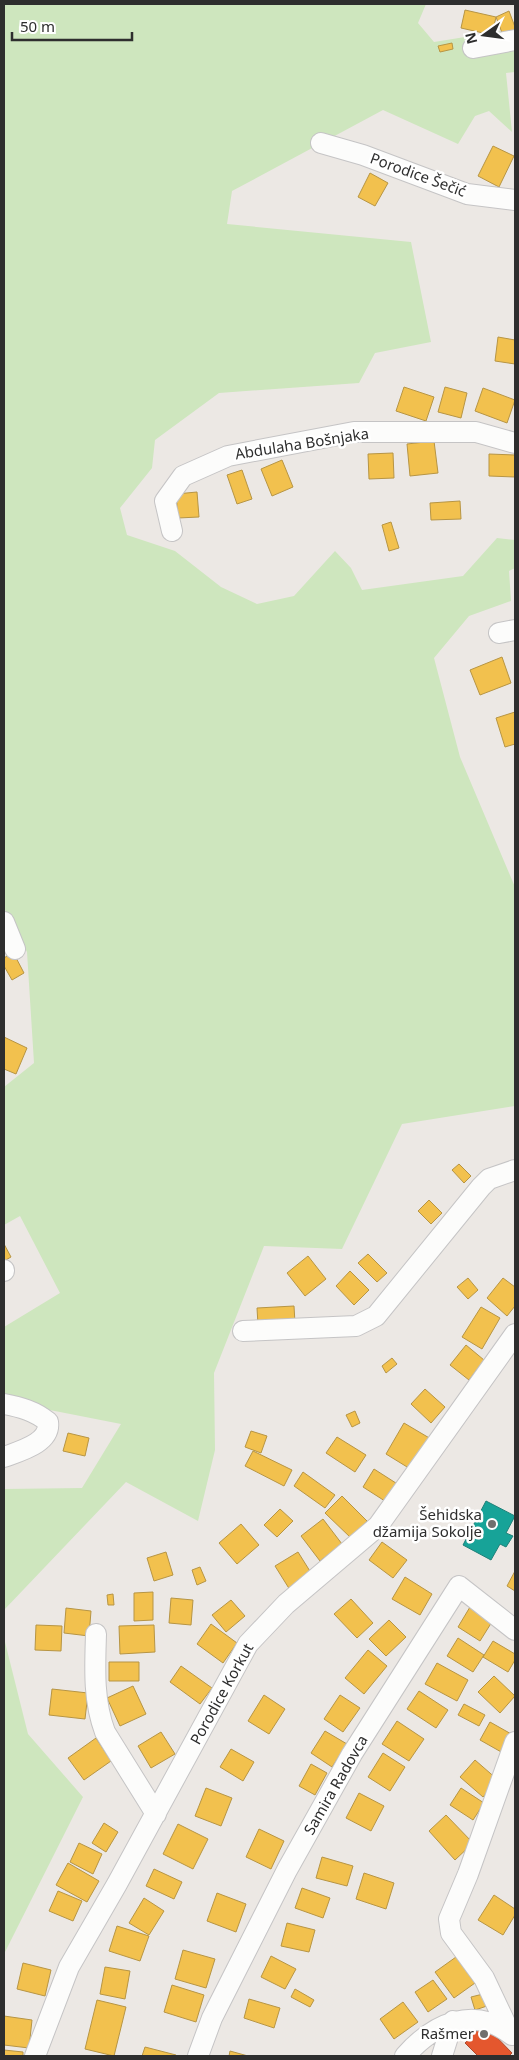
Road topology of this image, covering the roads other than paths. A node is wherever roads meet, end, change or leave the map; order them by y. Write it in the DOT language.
graph roads {
  1 [pos="515,40"];
  2 [pos="472,48"];
  3 [pos="321,143"];
  4 [pos="515,200"];
  5 [pos="515,443"];
  6 [pos="172,531"];
  7 [pos="4,922"];
  8 [pos="15,950"];
  9 [pos="515,1170"];
  10 [pos="244,1332"];
  11 [pos="515,1334"];
  12 [pos="4,1404"];
  13 [pos="4,1457"];
  14 [pos="515,1630"];
  15 [pos="96,1634"];
  16 [pos="515,1742"];
  17 [pos="156,1814"];
  18 [pos="453,2020"];
  19 [pos="513,2036"];
  20 [pos="35,2056"];
  21 [pos="198,2056"];
  22 [pos="405,2056"];
  23 [pos="442,2056"];
  1 -- 2 [label="street"];
  3 -- 4 [label="street, Porodice Šečić"];
  5 -- 6 [label="street, Abdulaha Bošnjaka"];
  7 -- 8 [label="street"];
  9 -- 10 [label="street"];
  11 -- 17 [label="street, Porodice Korkut"];
  12 -- 13 [label="street"];
  14 -- 21 [label="street, Samira Radovca"];
  15 -- 17 [label="street"];
  16 -- 19 [label="street"];
  17 -- 20 [label="street, Porodice Korkut"];
  18 -- 19 [label="street"];
  18 -- 22 [label="street"];
  18 -- 23 [label="street"];
}
